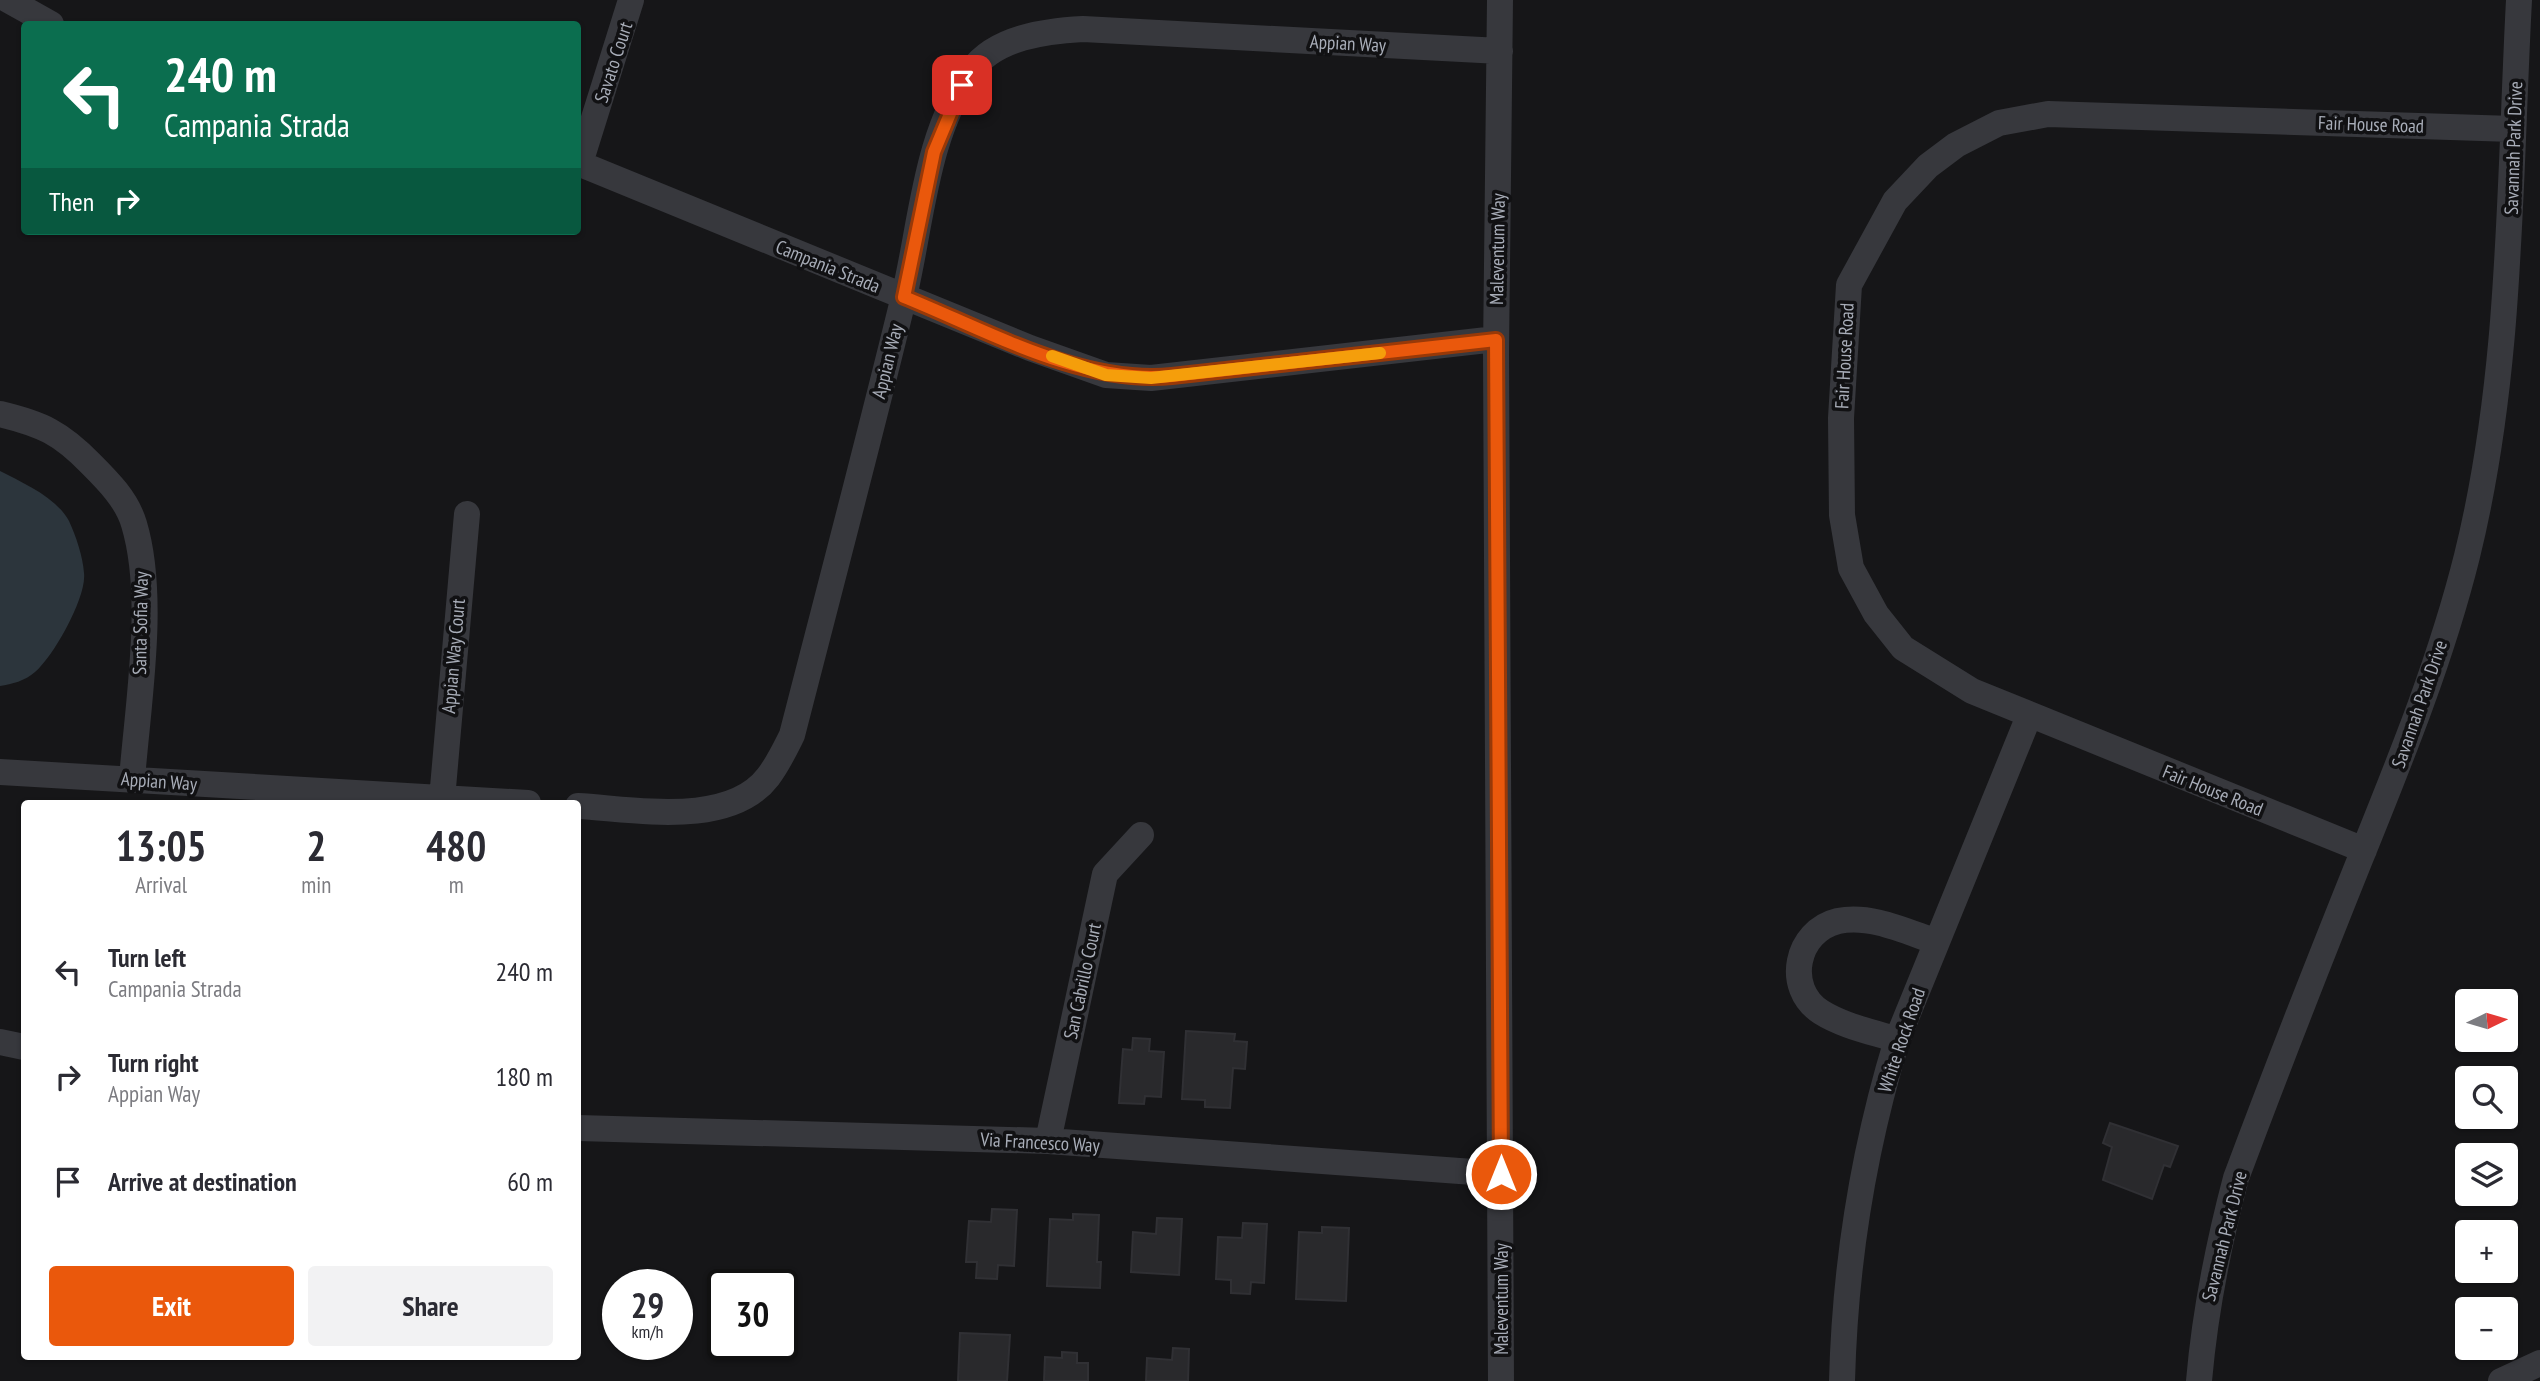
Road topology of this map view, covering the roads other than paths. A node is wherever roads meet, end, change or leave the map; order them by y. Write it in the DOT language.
graph roads {
  1 [pos="8,0"];
  2 [pos="631,0"];
  3 [pos="1500,0"];
  4 [pos="2519,0"];
  5 [pos="46,21"];
  6 [pos="1500,51"];
  7 [pos="2513,129"];
  8 [pos="581,157"];
  9 [pos="581,164"];
  10 [pos="904,297"];
  11 [pos="1496,340"];
  12 [pos="0,414"];
  13 [pos="467,514"];
  14 [pos="2029,716"];
  15 [pos="0,772"];
  16 [pos="132,779"];
  17 [pos="442,799"];
  18 [pos="464,800"];
  19 [pos="581,806"];
  20 [pos="1141,835"];
  21 [pos="2364,850"];
  22 [pos="1937,943"];
  23 [pos="1897,1040"];
  24 [pos="0,1042"];
  25 [pos="21,1046"];
  26 [pos="581,1128"];
  27 [pos="1048,1141"];
  28 [pos="1501,1174"];
  29 [pos="2540,1363"];
  30 [pos="1501,1381"];
  31 [pos="1842,1381"];
  32 [pos="2199,1381"];
  33 [pos="2501,1381"];
  1 -- 5 [label="street"];
  2 -- 8 [label="street, Savato Court"];
  3 -- 6 [label="street, Maleventum Way"];
  4 -- 7 [label="street, Savannah Park Drive"];
  6 -- 10 [label="street, Appian Way"];
  6 -- 11 [label="street, Maleventum Way"];
  7 -- 14 [label="street, Fair House Road"];
  7 -- 21 [label="street, Savannah Park Drive"];
  9 -- 10 [label="street, Campania Strada"];
  10 -- 11 [label="street, Campania Strada"];
  10 -- 19 [label="street, Appian Way"];
  11 -- 28 [label="street, Maleventum Way"];
  12 -- 16 [label="street, Santa Sofia Way"];
  13 -- 17 [label="street, Appian Way Court"];
  14 -- 21 [label="street, Fair House Road"];
  14 -- 22 [label="street, White Rock Road"];
  15 -- 16 [label="street, Appian Way"];
  16 -- 17 [label="street, Appian Way"];
  17 -- 18 [label="street, Appian Way"];
  20 -- 27 [label="street, San Cabrillo Court"];
  21 -- 32 [label="street, Savannah Park Drive"];
  22 -- 23 [label="street, White Rock Road"];
  22 -- 23 [label="street"];
  23 -- 31 [label="street, White Rock Road"];
  24 -- 25 [label="street"];
  26 -- 27 [label="street, Via Francesco Way"];
  27 -- 28 [label="street, Via Francesco Way"];
  28 -- 30 [label="street, Maleventum Way"];
  29 -- 33 [label="street"];
}
